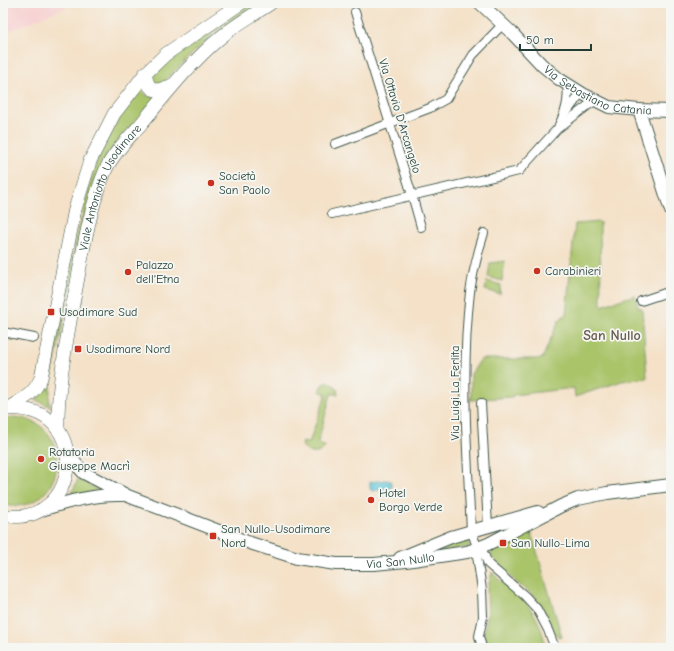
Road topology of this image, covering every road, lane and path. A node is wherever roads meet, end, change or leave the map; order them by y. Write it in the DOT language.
graph roads {
  1 [pos="241,3"];
  2 [pos="271,3"];
  3 [pos="480,3"];
  4 [pos="355,12"];
  5 [pos="503,24"];
  6 [pos="145,74"];
  7 [pos="567,84"];
  8 [pos="173,85"];
  9 [pos="581,93"];
  10 [pos="596,101"];
  11 [pos="639,110"];
  12 [pos="671,111"];
  13 [pos="565,114"];
  14 [pos="390,122"];
  15 [pos="557,129"];
  16 [pos="335,144"];
  17 [pos="412,195"];
  18 [pos="671,211"];
  19 [pos="332,214"];
  20 [pos="421,227"];
  21 [pos="484,232"];
  22 [pos="671,291"];
  23 [pos="641,301"];
  24 [pos="3,332"];
  25 [pos="34,338"];
  26 [pos="481,404"];
  27 [pos="5,409"];
  28 [pos="58,430"];
  29 [pos="68,454"];
  30 [pos="671,485"];
  31 [pos="128,496"];
  32 [pos="27,514"];
  33 [pos="3,515"];
  34 [pos="3,520"];
  35 [pos="488,526"];
  36 [pos="509,526"];
  37 [pos="471,530"];
  38 [pos="478,548"];
  39 [pos="388,563"];
  40 [pos="482,648"];
  41 [pos="555,648"];
  1 -- 6 [label="main road, Viale Antoniotto Usodimare"];
  2 -- 8 [label="main road, Viale Antoniotto Usodimare"];
  3 -- 5 [label="main road, Via Sebastiano Catania"];
  4 -- 14 [label="street, Via Ottavio D'Arcangelo"];
  5 -- 7 [label="main road, Via Sebastiano Catania"];
  5 -- 14 [label="street"];
  6 -- 8 [label="main road"];
  6 -- 27 [label="main road, Viale Antoniotto Usodimare"];
  7 -- 9 [label="main road, Via Sebastiano Catania"];
  7 -- 13 [label="street"];
  8 -- 28 [label="main road, Viale Antoniotto Usodimare"];
  9 -- 10 [label="main road, Via Sebastiano Catania"];
  9 -- 13 [label="street"];
  10 -- 11 [label="main road, Via Sebastiano Catania"];
  10 -- 15 [label="street"];
  11 -- 12 [label="main road, Via Sebastiano Catania"];
  11 -- 18 [label="main road"];
  13 -- 15 [label="street"];
  14 -- 16 [label="street"];
  14 -- 17 [label="street, Via Ottavio D'Arcangelo"];
  15 -- 17 [label="street"];
  17 -- 19 [label="street"];
  17 -- 20 [label="street, Via Ottavio D'Arcangelo"];
  21 -- 37 [label="street, Via Luigi La Ferlita"];
  22 -- 23 [label="street"];
  24 -- 25 [label="street"];
  26 -- 35 [label="street"];
  27 -- 28 [label="main road"];
  28 -- 29 [label="main road"];
  29 -- 31 [label="main road"];
  29 -- 32 [label="main road"];
  30 -- 36 [label="main road, Via San Nullo"];
  31 -- 32 [label="main road"];
  31 -- 39 [label="main road, Via San Nullo"];
  32 -- 33 [label="main road"];
  32 -- 34 [label="main road"];
  35 -- 36 [label="main road"];
  35 -- 37 [label="main road"];
  36 -- 38 [label="main road, Via San Nullo"];
  37 -- 38 [label="street, Via Luigi La Ferlita"];
  37 -- 39 [label="main road"];
  38 -- 39 [label="main road, Via San Nullo"];
  38 -- 40 [label="street"];
  38 -- 41 [label="street"];
}
